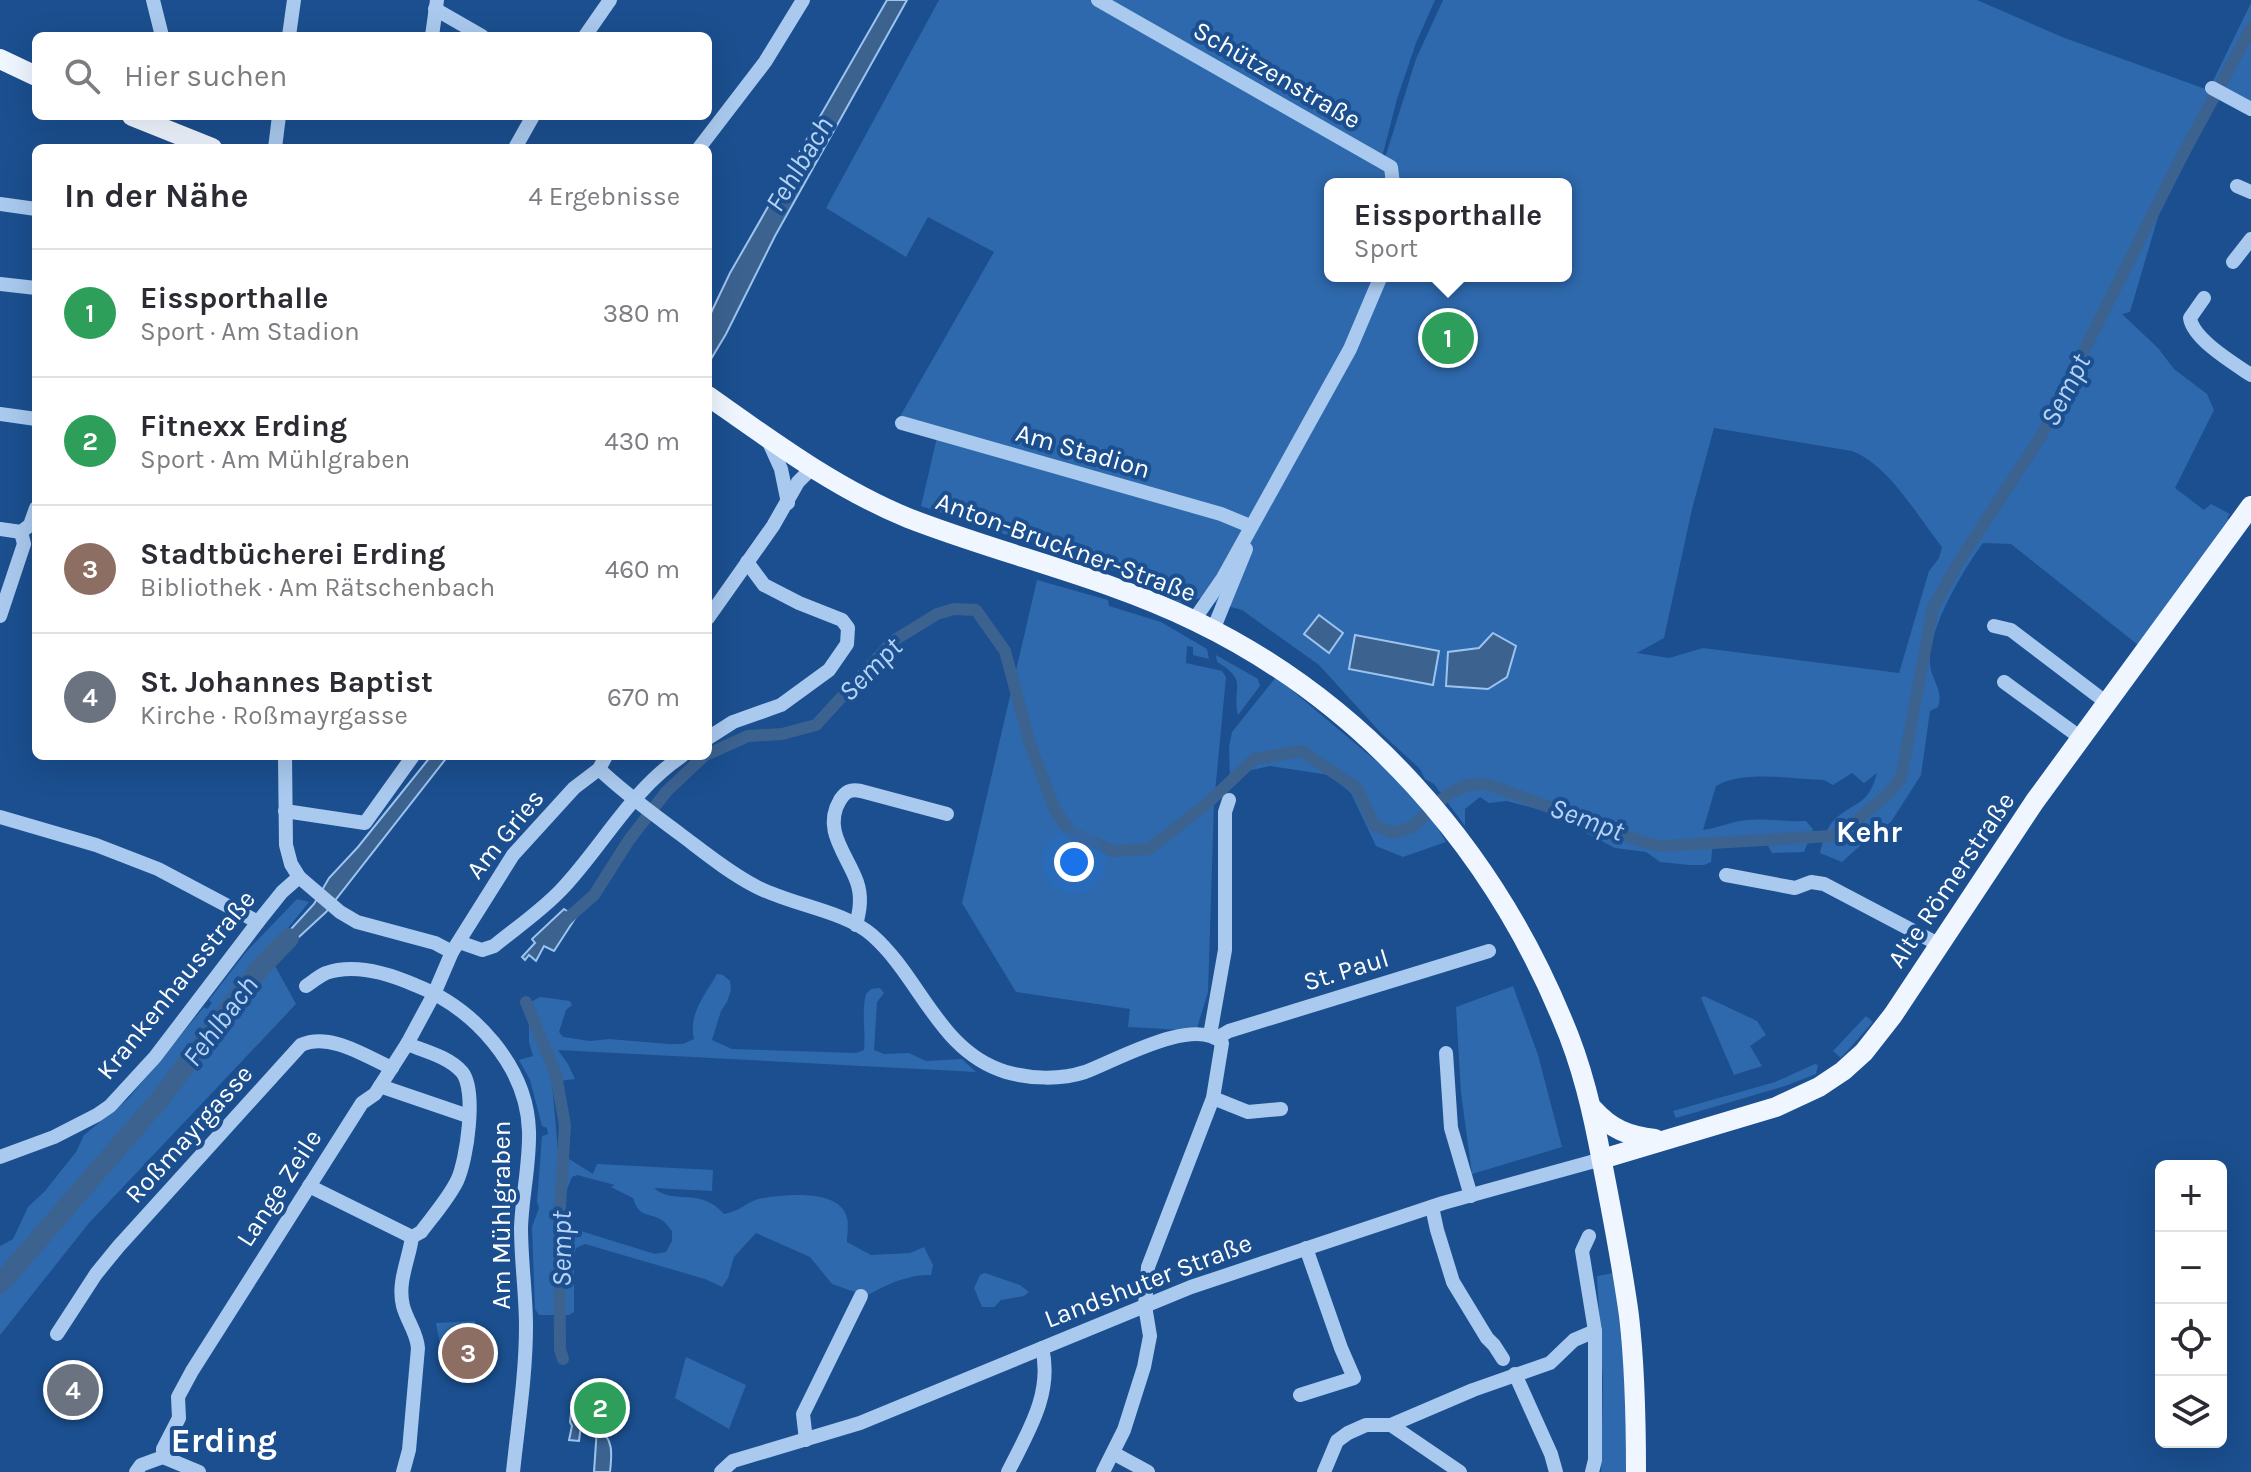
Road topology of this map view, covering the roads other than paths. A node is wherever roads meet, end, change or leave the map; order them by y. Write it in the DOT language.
graph roads {
  1 [pos="153,0"];
  2 [pos="294,0"];
  3 [pos="610,0"];
  4 [pos="803,0"];
  5 [pos="1098,0"];
  6 [pos="436,4"];
  7 [pos="161,32"];
  8 [pos="290,32"];
  9 [pos="432,32"];
  10 [pos="476,32"];
  11 [pos="588,32"];
  12 [pos="0,59"];
  13 [pos="32,74"];
  14 [pos="2212,88"];
  15 [pos="2251,109"];
  16 [pos="142,120"];
  17 [pos="278,120"];
  18 [pos="531,120"];
  19 [pos="202,144"];
  20 [pos="276,144"];
  21 [pos="517,144"];
  22 [pos="702,144"];
  23 [pos="1392,178"];
  24 [pos="2237,186"];
  25 [pos="2251,192"];
  26 [pos="0,204"];
  27 [pos="32,208"];
  28 [pos="2251,239"];
  29 [pos="2233,262"];
  30 [pos="1378,282"];
  31 [pos="0,284"];
  32 [pos="32,288"];
  33 [pos="2204,298"];
  34 [pos="2251,375"];
  35 [pos="712,399"];
  36 [pos="0,414"];
  37 [pos="32,418"];
  38 [pos="902,423"];
  39 [pos="766,436"];
  40 [pos="812,468"];
  41 [pos="788,503"];
  42 [pos="2251,506"];
  43 [pos="32,519"];
  44 [pos="1250,526"];
  45 [pos="0,529"];
  46 [pos="21,532"];
  47 [pos="747,562"];
  48 [pos="1223,605"];
  49 [pos="712,612"];
  50 [pos="0,616"];
  51 [pos="1204,625"];
  52 [pos="1994,626"];
  53 [pos="1240,644"];
  54 [pos="2004,682"];
  55 [pos="2107,703"];
  56 [pos="712,735"];
  57 [pos="2081,738"];
  58 [pos="285,760"];
  59 [pos="410,760"];
  60 [pos="676,760"];
  61 [pos="603,762"];
  62 [pos="1229,800"];
  63 [pos="637,801"];
  64 [pos="285,811"];
  65 [pos="947,814"];
  66 [pos="0,817"];
  67 [pos="1726,875"];
  68 [pos="299,877"];
  69 [pos="258,922"];
  70 [pos="856,925"];
  71 [pos="1940,945"];
  72 [pos="455,947"];
  73 [pos="1489,951"];
  74 [pos="306,986"];
  75 [pos="434,994"];
  76 [pos="1214,1036"];
  77 [pos="407,1044"];
  78 [pos="1446,1053"];
  79 [pos="392,1068"];
  80 [pos="380,1086"];
  81 [pos="1213,1098"];
  82 [pos="1592,1108"];
  83 [pos="1281,1109"];
  84 [pos="468,1116"];
  85 [pos="1663,1140"];
  86 [pos="0,1157"];
  87 [pos="1602,1159"];
  88 [pos="309,1186"];
  89 [pos="1471,1196"];
  90 [pos="1432,1207"];
  91 [pos="1589,1236"];
  92 [pos="412,1237"];
  93 [pos="1306,1248"];
  94 [pos="861,1296"];
  95 [pos="1145,1306"];
  96 [pos="1595,1331"];
  97 [pos="57,1334"];
  98 [pos="1042,1348"];
  99 [pos="1503,1359"];
  100 [pos="1513,1374"];
  101 [pos="1300,1395"];
  102 [pos="1391,1425"];
  103 [pos="806,1440"];
  104 [pos="1113,1453"];
  105 [pos="163,1457"];
  106 [pos="136,1472"];
  107 [pos="199,1472"];
  108 [pos="403,1472"];
  109 [pos="513,1472"];
  110 [pos="721,1472"];
  111 [pos="1008,1472"];
  112 [pos="1103,1472"];
  113 [pos="1148,1472"];
  114 [pos="1324,1472"];
  115 [pos="1460,1472"];
  116 [pos="1556,1472"];
  117 [pos="1592,1472"];
  118 [pos="1636,1472"];
  1 -- 7 [label="street"];
  2 -- 8 [label="street"];
  3 -- 11 [label="street"];
  4 -- 22 [label="street"];
  5 -- 23 [label="street, Schützenstraße"];
  6 -- 9 [label="street"];
  6 -- 10 [label="street"];
  12 -- 13 [label="main road"];
  14 -- 15 [label="street"];
  16 -- 19 [label="main road"];
  17 -- 20 [label="street"];
  18 -- 21 [label="street"];
  24 -- 25 [label="street"];
  26 -- 27 [label="street"];
  28 -- 29 [label="street"];
  30 -- 44 [label="street"];
  31 -- 32 [label="street"];
  33 -- 34 [label="street"];
  35 -- 39 [label="main road, Anton-Bruckner-Straße"];
  36 -- 37 [label="street"];
  38 -- 44 [label="street, Am Stadion"];
  39 -- 40 [label="main road, Anton-Bruckner-Straße"];
  39 -- 41 [label="street"];
  40 -- 41 [label="street"];
  40 -- 51 [label="main road, Anton-Bruckner-Straße"];
  41 -- 47 [label="street"];
  42 -- 55 [label="main road, Alte Römerstraße"];
  43 -- 46 [label="street"];
  44 -- 48 [label="street"];
  44 -- 51 [label="street"];
  45 -- 46 [label="street"];
  46 -- 50 [label="street"];
  47 -- 49 [label="street"];
  47 -- 56 [label="street"];
  48 -- 51 [label="street"];
  48 -- 53 [label="street"];
  51 -- 53 [label="main road, Anton-Bruckner-Straße"];
  52 -- 55 [label="street"];
  53 -- 82 [label="main road, Anton-Bruckner-Straße"];
  54 -- 57 [label="street"];
  55 -- 57 [label="main road, Alte Römerstraße"];
  57 -- 71 [label="main road, Alte Römerstraße"];
  58 -- 64 [label="street"];
  59 -- 64 [label="street"];
  60 -- 63 [label="street"];
  61 -- 63 [label="street"];
  61 -- 72 [label="street, Am Gries"];
  62 -- 76 [label="street"];
  63 -- 70 [label="street"];
  63 -- 72 [label="street"];
  64 -- 68 [label="street"];
  65 -- 70 [label="street"];
  66 -- 69 [label="street"];
  67 -- 71 [label="street"];
  68 -- 69 [label="street, Krankenhausstraße"];
  68 -- 72 [label="street"];
  69 -- 86 [label="street, Krankenhausstraße"];
  70 -- 76 [label="street, St. Paul"];
  71 -- 85 [label="main road, Alte Römerstraße"];
  72 -- 75 [label="street, Lange Zeile"];
  73 -- 76 [label="street, St. Paul"];
  74 -- 75 [label="street, Am Mühlgraben"];
  75 -- 77 [label="street, Lange Zeile"];
  75 -- 109 [label="street, Am Mühlgraben"];
  76 -- 81 [label="street"];
  77 -- 79 [label="street, Lange Zeile"];
  77 -- 84 [label="street"];
  78 -- 89 [label="street"];
  79 -- 80 [label="street, Lange Zeile"];
  79 -- 97 [label="street, Roßmayrgasse"];
  80 -- 84 [label="street"];
  80 -- 88 [label="street, Lange Zeile"];
  81 -- 83 [label="street"];
  81 -- 95 [label="street"];
  82 -- 85 [label="main road"];
  82 -- 87 [label="main road, Anton-Bruckner-Straße"];
  84 -- 92 [label="street"];
  85 -- 87 [label="main road, Alte Römerstraße"];
  87 -- 89 [label="street, Landshuter Straße"];
  87 -- 118 [label="main road, Anton-Bruckner-Straße"];
  88 -- 92 [label="street"];
  88 -- 105 [label="street, Lange Zeile"];
  89 -- 90 [label="street, Landshuter Straße"];
  90 -- 93 [label="street, Landshuter Straße"];
  90 -- 99 [label="street"];
  91 -- 96 [label="street"];
  92 -- 108 [label="street"];
  93 -- 95 [label="street, Landshuter Straße"];
  93 -- 101 [label="street"];
  94 -- 103 [label="street"];
  95 -- 98 [label="street, Landshuter Straße"];
  95 -- 104 [label="street"];
  96 -- 100 [label="street"];
  96 -- 117 [label="street"];
  98 -- 103 [label="street, Landshuter Straße"];
  98 -- 111 [label="street"];
  100 -- 102 [label="street"];
  100 -- 116 [label="street"];
  102 -- 114 [label="street"];
  102 -- 115 [label="street"];
  103 -- 110 [label="street, Landshuter Straße"];
  104 -- 112 [label="street"];
  104 -- 113 [label="street"];
  105 -- 106 [label="street"];
  105 -- 107 [label="street"];
}
